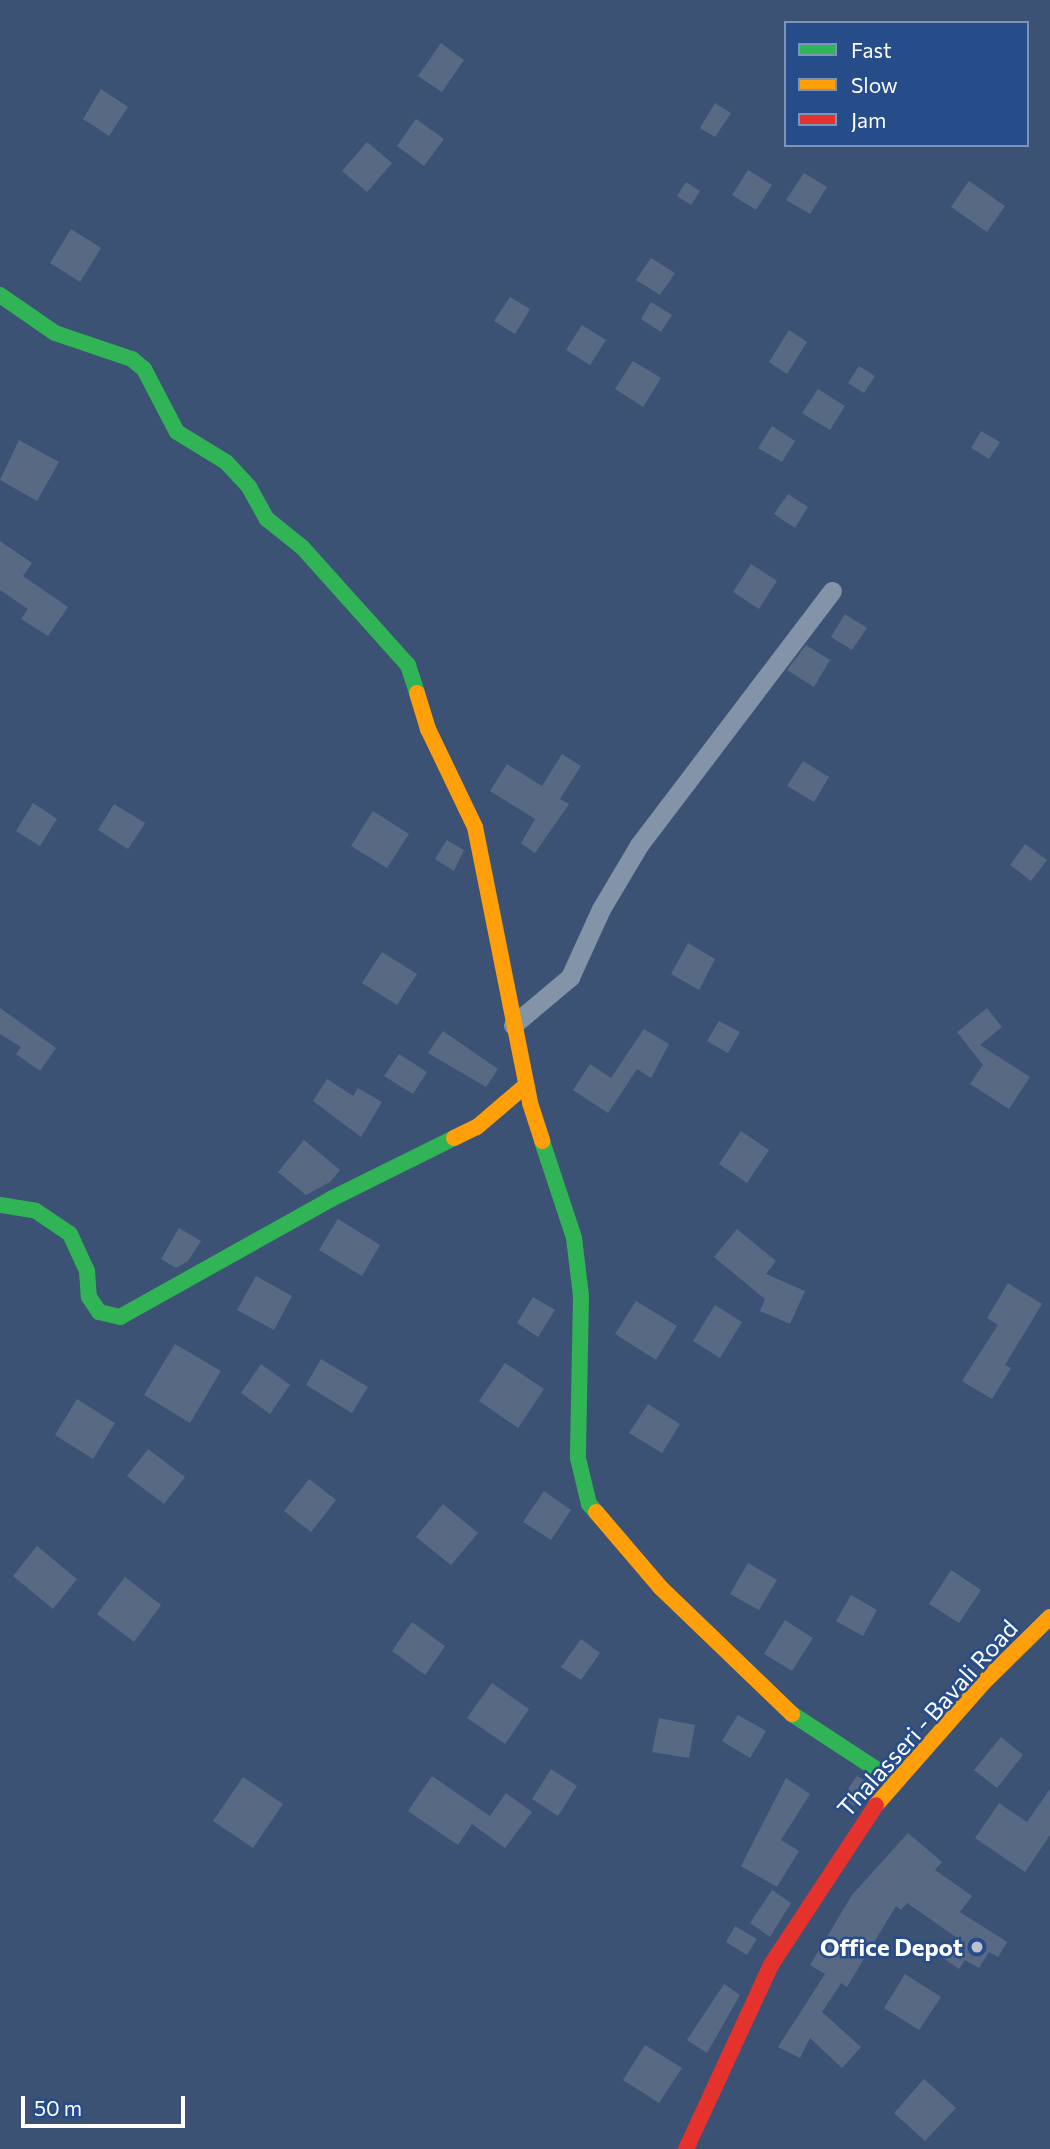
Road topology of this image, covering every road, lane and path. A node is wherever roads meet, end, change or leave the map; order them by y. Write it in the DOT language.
graph roads {
  1 [pos="0,295"];
  2 [pos="832,592"];
  3 [pos="513,1025"];
  4 [pos="526,1085"];
  5 [pos="0,1205"];
  6 [pos="1050,1617"];
  7 [pos="896,1782"];
  8 [pos="686,2149"];
  1 -- 3 [label="street"];
  2 -- 3 [label="street"];
  3 -- 4 [label="street"];
  4 -- 5 [label="street"];
  4 -- 7 [label="street"];
  6 -- 7 [label="street, Thalasseri - Bavali Road"];
  7 -- 8 [label="street, Thalasseri - Bavali Road"];
}
